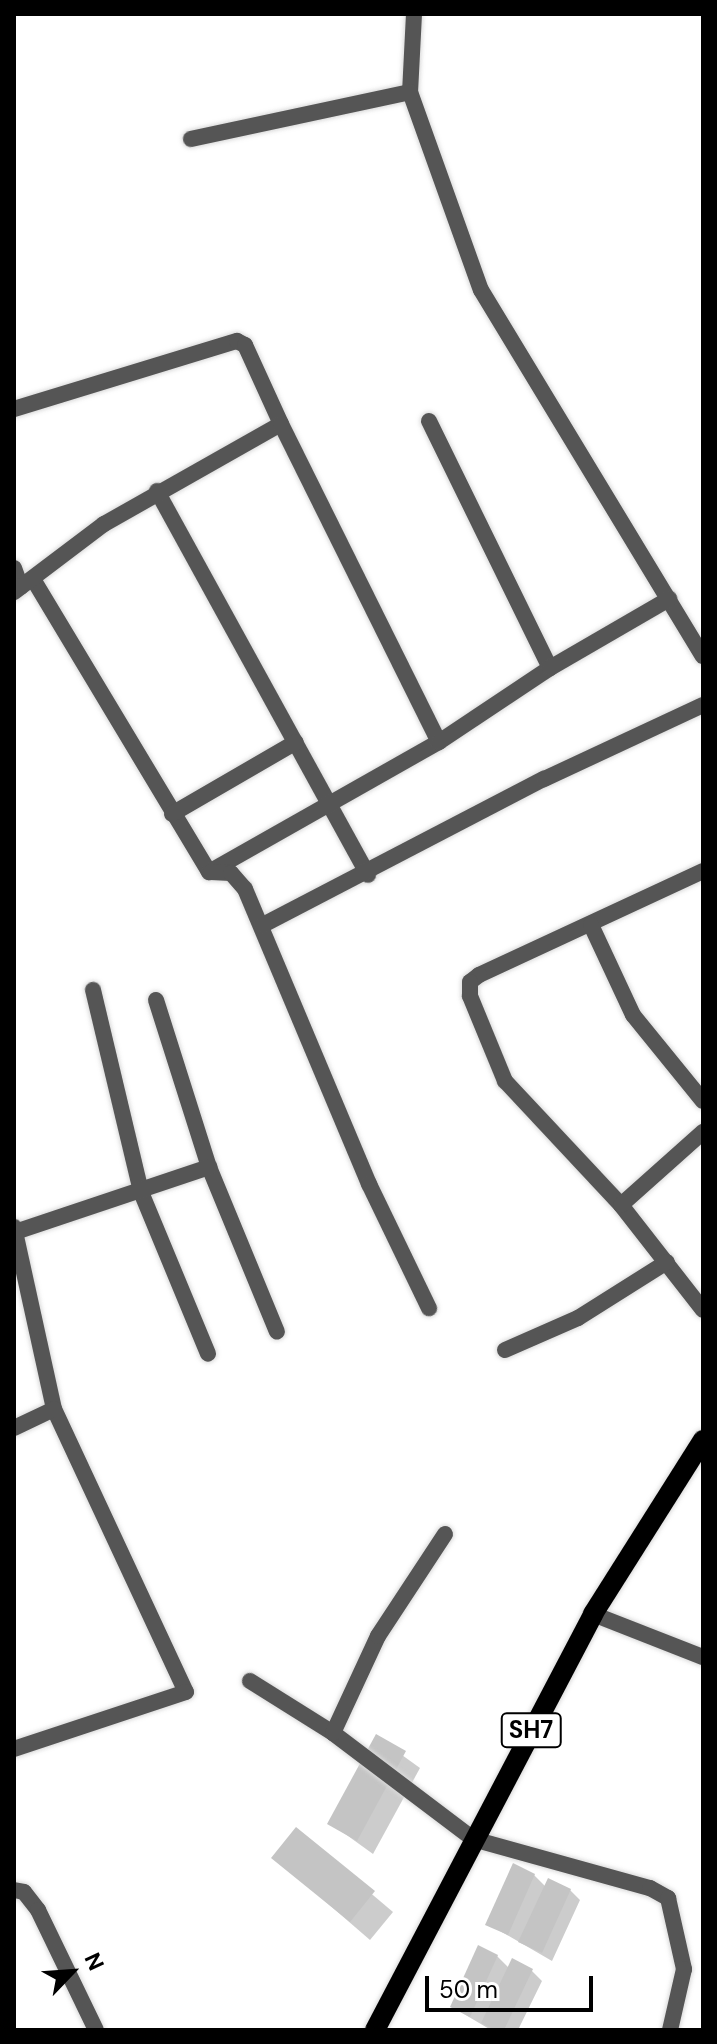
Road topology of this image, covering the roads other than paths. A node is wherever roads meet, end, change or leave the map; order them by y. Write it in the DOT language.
graph roads {
  1 [pos="414,14"];
  2 [pos="410,92"];
  3 [pos="191,139"];
  4 [pos="14,409"];
  5 [pos="429,421"];
  6 [pos="281,424"];
  7 [pos="157,491"];
  8 [pos="14,568"];
  9 [pos="23,586"];
  10 [pos="669,599"];
  11 [pos="703,656"];
  12 [pos="550,668"];
  13 [pos="703,705"];
  14 [pos="296,742"];
  15 [pos="439,742"];
  16 [pos="330,804"];
  17 [pos="172,814"];
  18 [pos="703,871"];
  19 [pos="209,872"];
  20 [pos="368,875"];
  21 [pos="263,925"];
  22 [pos="591,925"];
  23 [pos="93,990"];
  24 [pos="156,1000"];
  25 [pos="703,1101"];
  26 [pos="703,1132"];
  27 [pos="209,1167"];
  28 [pos="141,1192"];
  29 [pos="621,1205"];
  30 [pos="15,1229"];
  31 [pos="667,1262"];
  32 [pos="429,1308"];
  33 [pos="703,1310"];
  34 [pos="277,1332"];
  35 [pos="505,1350"];
  36 [pos="208,1354"];
  37 [pos="54,1409"];
  38 [pos="14,1428"];
  39 [pos="703,1440"];
  40 [pos="445,1534"];
  41 [pos="593,1614"];
  42 [pos="703,1657"];
  43 [pos="250,1681"];
  44 [pos="333,1733"];
  45 [pos="14,1749"];
  46 [pos="473,1839"];
  47 [pos="14,1890"];
  48 [pos="96,2030"];
  49 [pos="375,2030"];
  50 [pos="670,2030"];
  1 -- 2 [label="street"];
  2 -- 3 [label="street"];
  2 -- 10 [label="street"];
  4 -- 6 [label="street"];
  5 -- 12 [label="street"];
  6 -- 7 [label="street"];
  6 -- 15 [label="street"];
  7 -- 9 [label="street"];
  7 -- 14 [label="street"];
  8 -- 9 [label="street"];
  9 -- 17 [label="street"];
  10 -- 11 [label="street"];
  10 -- 12 [label="street"];
  12 -- 15 [label="street"];
  13 -- 20 [label="street"];
  14 -- 16 [label="street"];
  14 -- 17 [label="street"];
  15 -- 16 [label="street"];
  16 -- 19 [label="street"];
  16 -- 20 [label="street"];
  17 -- 19 [label="street"];
  18 -- 22 [label="street"];
  19 -- 21 [label="street"];
  20 -- 21 [label="street"];
  21 -- 32 [label="street"];
  22 -- 25 [label="street"];
  22 -- 29 [label="street"];
  23 -- 28 [label="street"];
  24 -- 27 [label="street"];
  26 -- 29 [label="street"];
  27 -- 28 [label="street"];
  27 -- 34 [label="street"];
  28 -- 30 [label="street"];
  28 -- 36 [label="street"];
  29 -- 31 [label="street"];
  30 -- 37 [label="street"];
  31 -- 33 [label="street"];
  31 -- 35 [label="street"];
  37 -- 38 [label="street"];
  37 -- 45 [label="street"];
  39 -- 41 [label="main road, SH7"];
  40 -- 44 [label="street"];
  41 -- 42 [label="street"];
  41 -- 46 [label="main road, SH7"];
  43 -- 44 [label="street"];
  44 -- 46 [label="street"];
  46 -- 49 [label="main road, SH7"];
  46 -- 50 [label="street"];
  47 -- 48 [label="street"];
}
